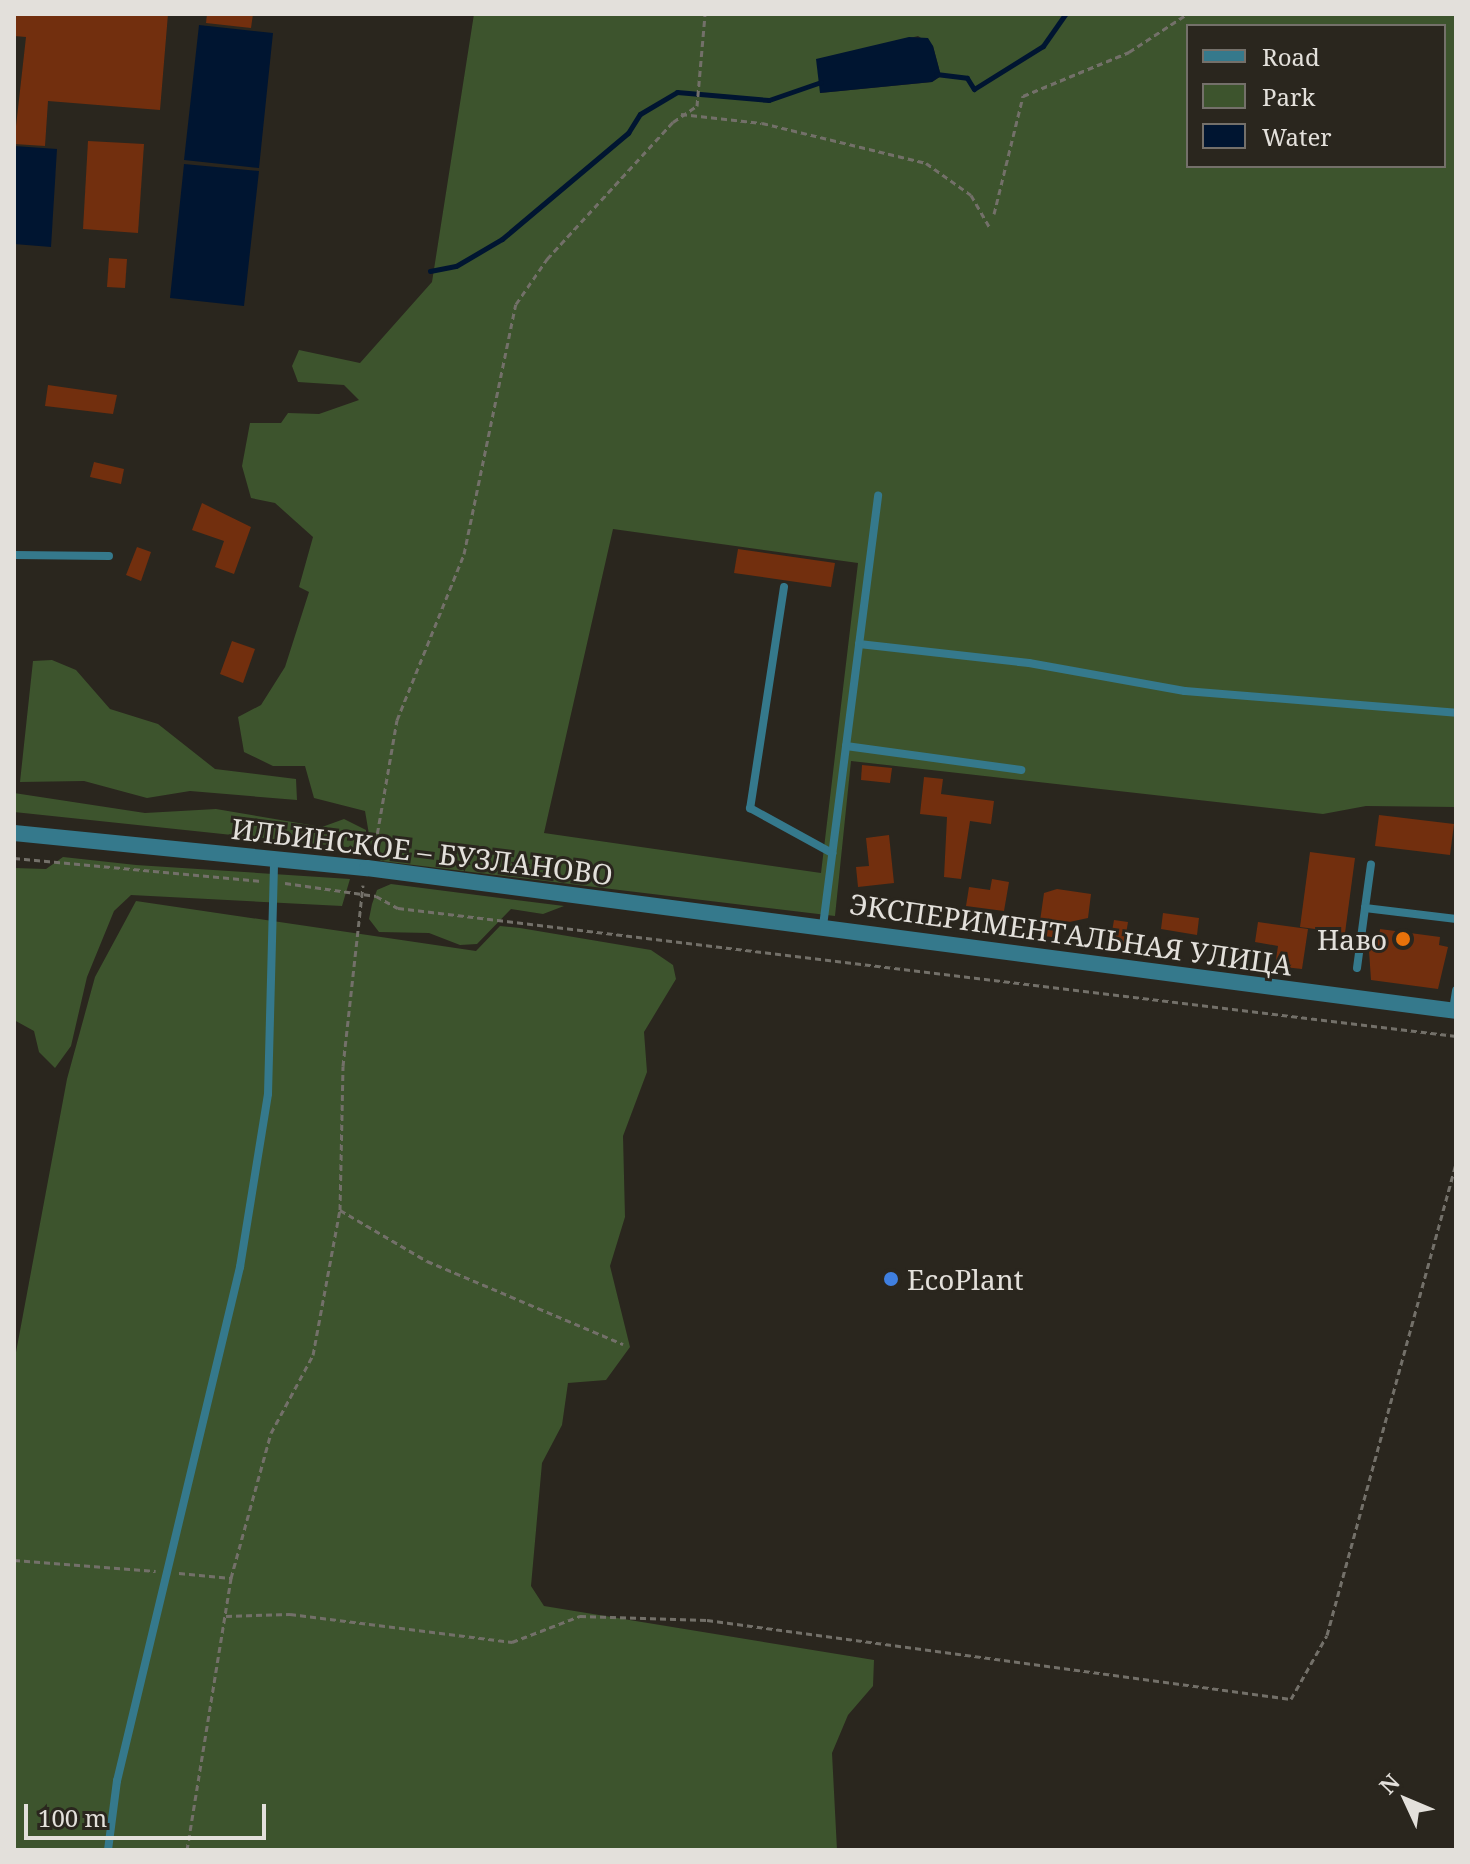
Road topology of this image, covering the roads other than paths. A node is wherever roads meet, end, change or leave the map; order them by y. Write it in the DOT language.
graph roads {
  1 [pos="878,495"];
  2 [pos="14,555"];
  3 [pos="109,556"];
  4 [pos="784,587"];
  5 [pos="859,644"];
  6 [pos="1456,713"];
  7 [pos="846,746"];
  8 [pos="1021,770"];
  9 [pos="14,833"];
  10 [pos="832,853"];
  11 [pos="274,859"];
  12 [pos="1371,864"];
  13 [pos="1365,908"];
  14 [pos="1456,919"];
  15 [pos="823,926"];
  16 [pos="1357,968"];
  17 [pos="1456,990"];
  18 [pos="1455,1011"];
  19 [pos="108,1850"];
  1 -- 5 [label="lane"];
  2 -- 3 [label="lane"];
  4 -- 10 [label="lane"];
  5 -- 6 [label="lane"];
  5 -- 7 [label="lane"];
  7 -- 8 [label="lane"];
  7 -- 10 [label="lane"];
  9 -- 11 [label="street, ИЛЬИНСКОЕ – БУЗЛАНОВО"];
  10 -- 15 [label="lane"];
  11 -- 15 [label="street, ИЛЬИНСКОЕ – БУЗЛАНОВО"];
  11 -- 19 [label="lane"];
  12 -- 13 [label="lane"];
  13 -- 14 [label="lane"];
  13 -- 16 [label="lane"];
  15 -- 18 [label="street, ЭКСПЕРИМЕНТАЛЬНАЯ УЛИЦА"];
  17 -- 18 [label="lane"];
}
